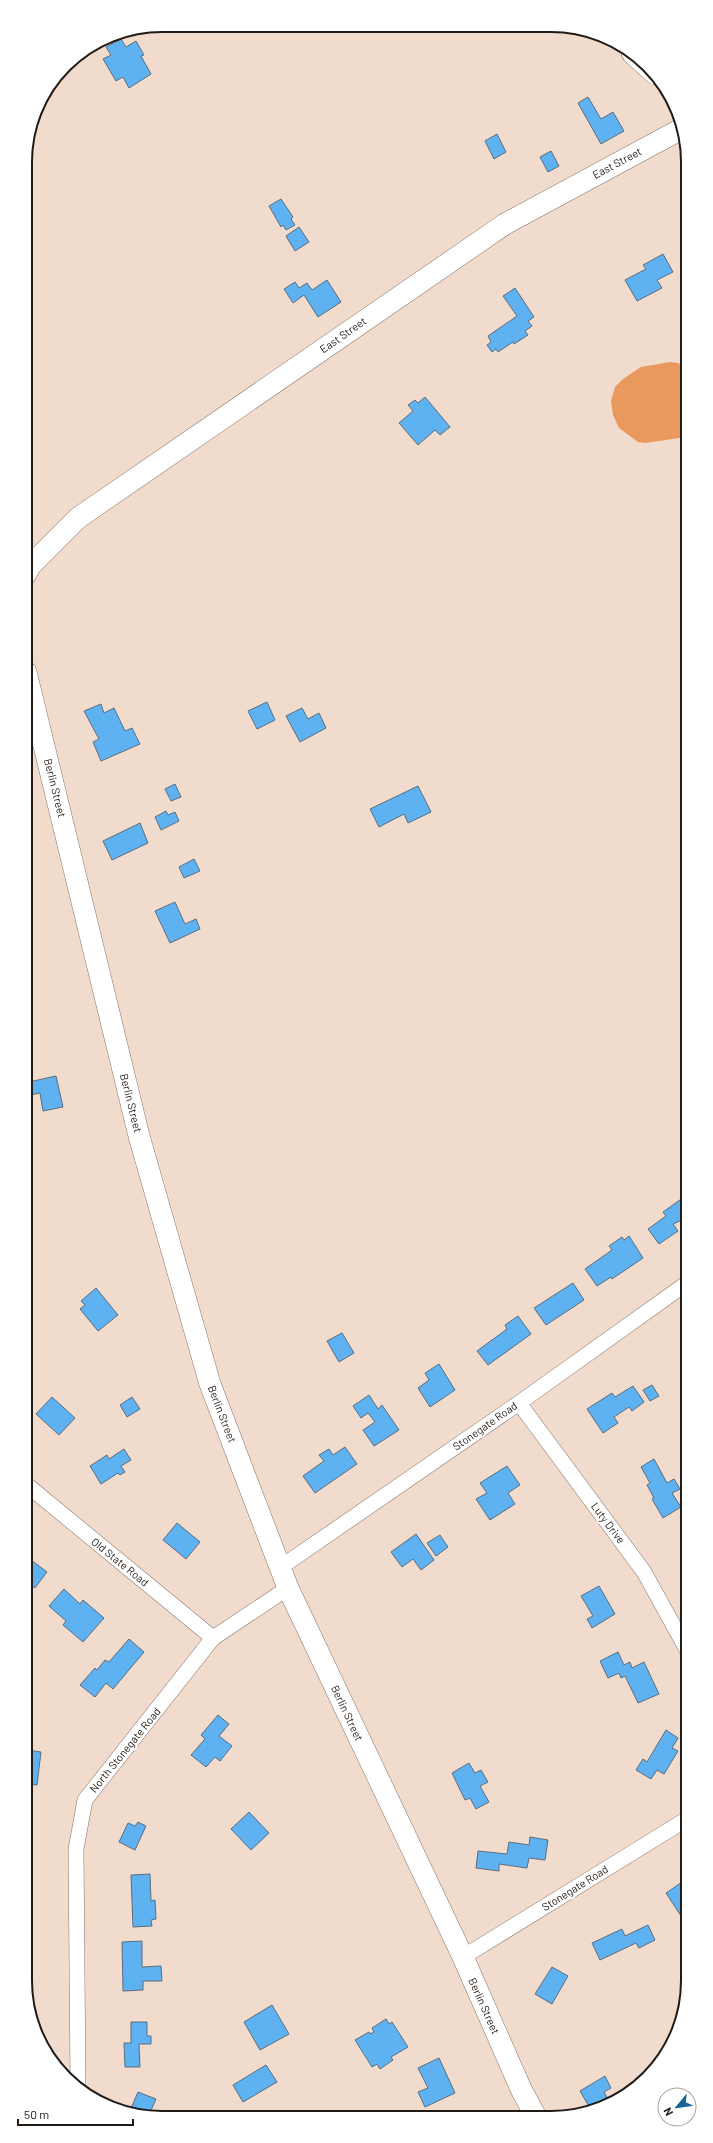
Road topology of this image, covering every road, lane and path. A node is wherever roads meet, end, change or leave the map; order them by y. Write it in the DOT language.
graph roads {
  1 [pos="678,131"];
  2 [pos="32,564"];
  3 [pos="32,697"];
  4 [pos="681,1288"];
  5 [pos="519,1403"];
  6 [pos="32,1489"];
  7 [pos="281,1567"];
  8 [pos="288,1588"];
  9 [pos="213,1638"];
  10 [pos="681,1639"];
  11 [pos="681,1823"];
  12 [pos="463,1957"];
  13 [pos="78,2080"];
  14 [pos="533,2111"];
  1 -- 2 [label="main road, East Street"];
  3 -- 7 [label="main road, Berlin Street"];
  4 -- 5 [label="street, Stonegate Road"];
  5 -- 7 [label="street, Stonegate Road"];
  5 -- 10 [label="street, Luty Drive"];
  6 -- 9 [label="street, Old State Road"];
  7 -- 8 [label="main road, Berlin Street"];
  8 -- 9 [label="street, North Stonegate Road"];
  8 -- 12 [label="main road, Berlin Street"];
  9 -- 13 [label="street, North Stonegate Road"];
  11 -- 12 [label="street, Stonegate Road"];
  12 -- 14 [label="main road, Berlin Street"];
}
